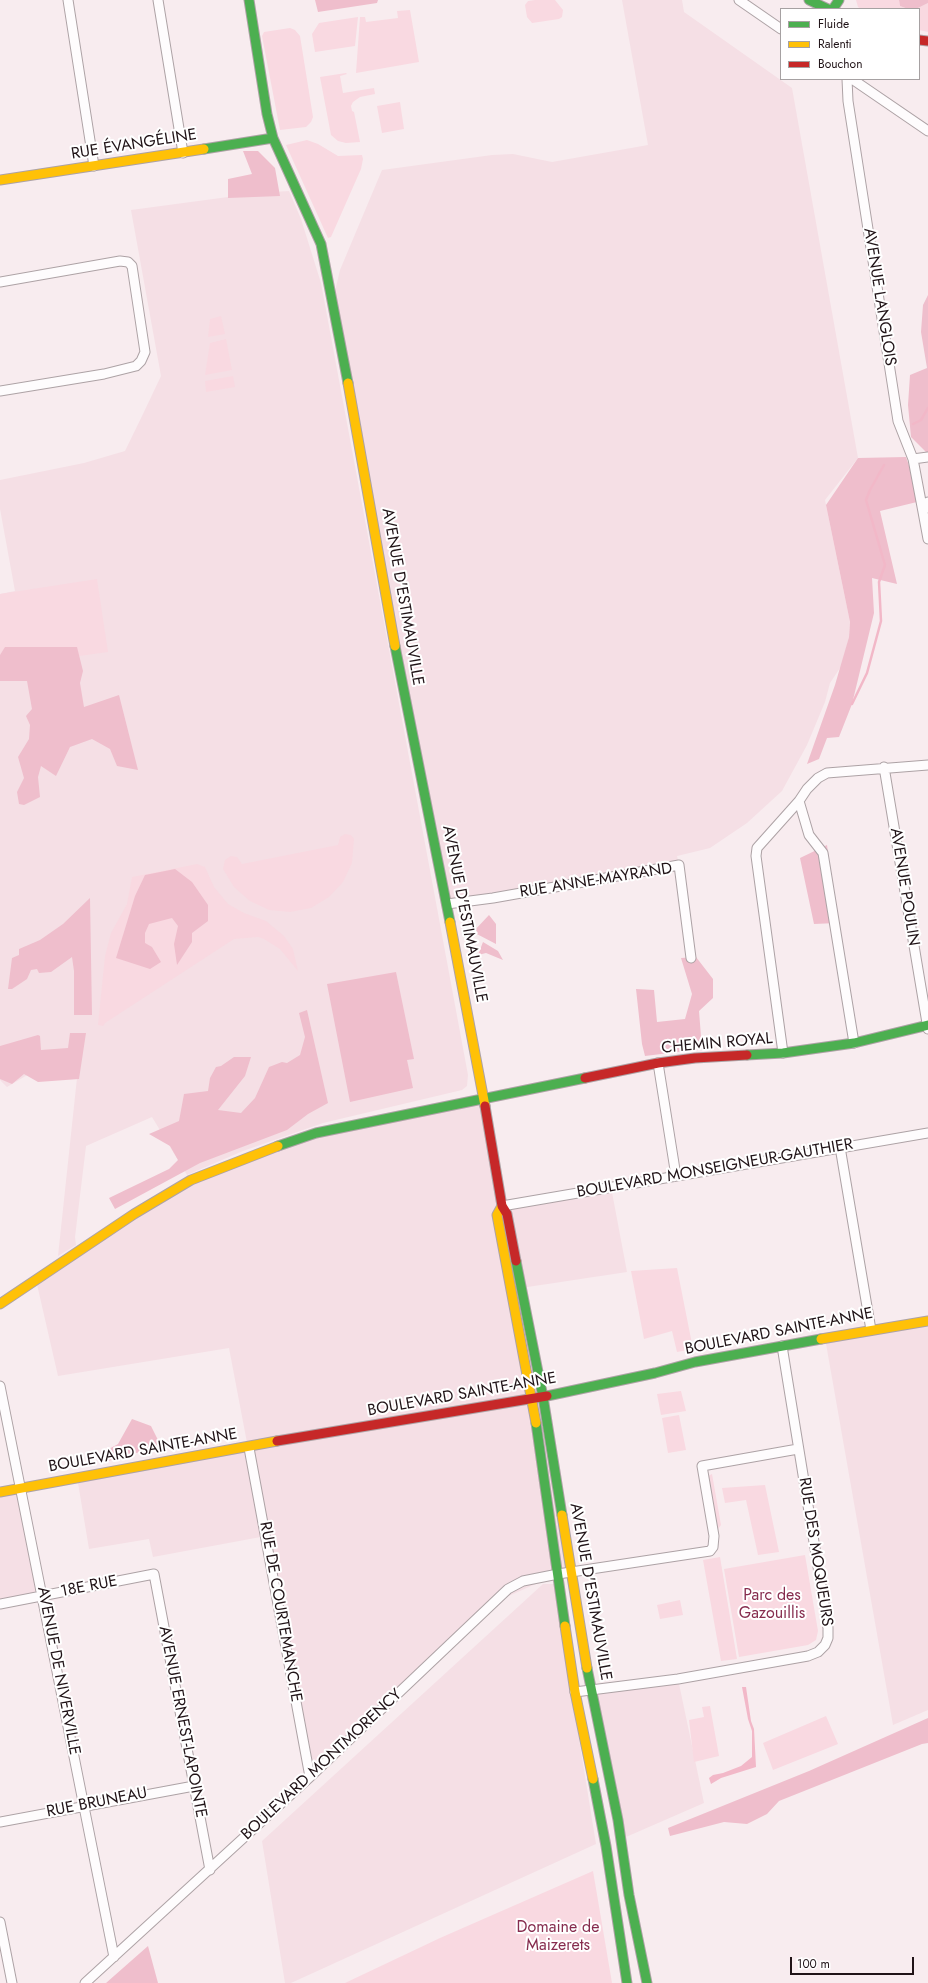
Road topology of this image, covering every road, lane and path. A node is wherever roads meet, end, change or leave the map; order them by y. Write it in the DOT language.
graph roads {
  1 [pos="68,0"];
  2 [pos="158,0"];
  3 [pos="249,0"];
  4 [pos="740,0"];
  5 [pos="809,0"];
  6 [pos="839,0"];
  7 [pos="826,8"];
  8 [pos="833,8"];
  9 [pos="780,28"];
  10 [pos="847,80"];
  11 [pos="853,80"];
  12 [pos="928,131"];
  13 [pos="273,138"];
  14 [pos="183,153"];
  15 [pos="94,166"];
  16 [pos="0,179"];
  17 [pos="0,282"];
  18 [pos="0,391"];
  19 [pos="928,457"];
  20 [pos="913,460"];
  21 [pos="928,502"];
  22 [pos="923,512"];
  23 [pos="928,539"];
  24 [pos="928,765"];
  25 [pos="884,767"];
  26 [pos="799,801"];
  27 [pos="447,904"];
  28 [pos="691,958"];
  29 [pos="928,1027"];
  30 [pos="854,1043"];
  31 [pos="783,1053"];
  32 [pos="658,1063"];
  33 [pos="484,1098"];
  34 [pos="928,1133"];
  35 [pos="840,1147"];
  36 [pos="676,1176"];
  37 [pos="502,1206"];
  38 [pos="0,1304"];
  39 [pos="928,1322"];
  40 [pos="871,1330"];
  41 [pos="782,1346"];
  42 [pos="0,1386"];
  43 [pos="543,1397"];
  44 [pos="532,1399"];
  45 [pos="248,1448"];
  46 [pos="798,1450"];
  47 [pos="22,1488"];
  48 [pos="0,1492"];
  49 [pos="570,1572"];
  50 [pos="154,1574"];
  51 [pos="558,1574"];
  52 [pos="43,1596"];
  53 [pos="0,1604"];
  54 [pos="591,1691"];
  55 [pos="575,1692"];
  56 [pos="310,1777"];
  57 [pos="194,1786"];
  58 [pos="84,1805"];
  59 [pos="0,1822"];
  60 [pos="210,1870"];
  61 [pos="0,1922"];
  62 [pos="114,1957"];
  63 [pos="12,1983"];
  64 [pos="85,1983"];
  65 [pos="627,1983"];
  66 [pos="647,1983"];
  1 -- 15 [label="street"];
  2 -- 14 [label="street"];
  3 -- 13 [label="main road, AVENUE D'ESTIMAUVILLE"];
  4 -- 9 [label="street"];
  5 -- 7 [label="main road"];
  6 -- 8 [label="main road"];
  10 -- 20 [label="street, AVENUE LANGLOIS"];
  11 -- 12 [label="street"];
  13 -- 14 [label="main road, RUE ÉVANGÉLINE"];
  13 -- 27 [label="main road, AVENUE D'ESTIMAUVILLE"];
  14 -- 15 [label="main road, RUE ÉVANGÉLINE"];
  15 -- 16 [label="main road, RUE ÉVANGÉLINE"];
  17 -- 18 [label="street"];
  19 -- 20 [label="street"];
  20 -- 22 [label="street, AVENUE LANGLOIS"];
  21 -- 22 [label="street"];
  22 -- 23 [label="street, AVENUE LANGLOIS"];
  24 -- 25 [label="street"];
  25 -- 26 [label="street"];
  25 -- 29 [label="street, AVENUE POULIN"];
  26 -- 30 [label="street"];
  26 -- 31 [label="street"];
  27 -- 28 [label="street, RUE ANNE-MAYRAND"];
  27 -- 33 [label="main road, AVENUE D'ESTIMAUVILLE"];
  29 -- 30 [label="main road, CHEMIN ROYAL"];
  30 -- 31 [label="main road, CHEMIN ROYAL"];
  31 -- 32 [label="main road, CHEMIN ROYAL"];
  32 -- 33 [label="main road, CHEMIN ROYAL"];
  32 -- 36 [label="street"];
  33 -- 37 [label="main road, AVENUE D'ESTIMAUVILLE"];
  33 -- 38 [label="main road, CHEMIN ROYAL"];
  34 -- 35 [label="street, BOULEVARD MONSEIGNEUR-GAUTHIER"];
  35 -- 36 [label="street, BOULEVARD MONSEIGNEUR-GAUTHIER"];
  35 -- 40 [label="street"];
  36 -- 37 [label="street, BOULEVARD MONSEIGNEUR-GAUTHIER"];
  37 -- 43 [label="main road, AVENUE D'ESTIMAUVILLE"];
  37 -- 44 [label="main road, AVENUE D'ESTIMAUVILLE"];
  39 -- 40 [label="main road, BOULEVARD SAINTE-ANNE"];
  40 -- 41 [label="main road, BOULEVARD SAINTE-ANNE"];
  41 -- 43 [label="main road, BOULEVARD SAINTE-ANNE"];
  41 -- 46 [label="street, RUE DES MOQUEURS"];
  42 -- 47 [label="street, AVENUE DE NIVERVILLE"];
  43 -- 44 [label="main road, BOULEVARD SAINTE-ANNE"];
  43 -- 49 [label="main road, AVENUE D'ESTIMAUVILLE"];
  44 -- 45 [label="main road, BOULEVARD SAINTE-ANNE"];
  44 -- 51 [label="main road, AVENUE D'ESTIMAUVILLE"];
  45 -- 47 [label="main road, BOULEVARD SAINTE-ANNE"];
  45 -- 56 [label="street, RUE DE COURTEMANCHE"];
  46 -- 49 [label="street, BOULEVARD MONTMORENCY"];
  46 -- 54 [label="street, RUE DES MOQUEURS"];
  47 -- 48 [label="main road, BOULEVARD SAINTE-ANNE"];
  47 -- 52 [label="street, AVENUE DE NIVERVILLE"];
  49 -- 51 [label="street, BOULEVARD MONTMORENCY"];
  49 -- 54 [label="main road, AVENUE D'ESTIMAUVILLE"];
  50 -- 52 [label="street, 18E RUE"];
  50 -- 57 [label="street, AVENUE ERNEST-LAPOINTE"];
  51 -- 55 [label="main road, AVENUE D'ESTIMAUVILLE"];
  51 -- 56 [label="street, BOULEVARD MONTMORENCY"];
  52 -- 53 [label="street, 18E RUE"];
  52 -- 58 [label="street, AVENUE DE NIVERVILLE"];
  54 -- 55 [label="street, RUE DES MOQUEURS"];
  54 -- 66 [label="main road, AVENUE D'ESTIMAUVILLE"];
  55 -- 65 [label="main road, AVENUE D'ESTIMAUVILLE"];
  56 -- 60 [label="street, BOULEVARD MONTMORENCY"];
  57 -- 58 [label="street, RUE BRUNEAU"];
  57 -- 60 [label="street, AVENUE ERNEST-LAPOINTE"];
  58 -- 59 [label="street, RUE BRUNEAU"];
  58 -- 62 [label="street, AVENUE DE NIVERVILLE"];
  60 -- 62 [label="street, BOULEVARD MONTMORENCY"];
  61 -- 63 [label="street"];
  62 -- 64 [label="street, BOULEVARD MONTMORENCY"];
}
